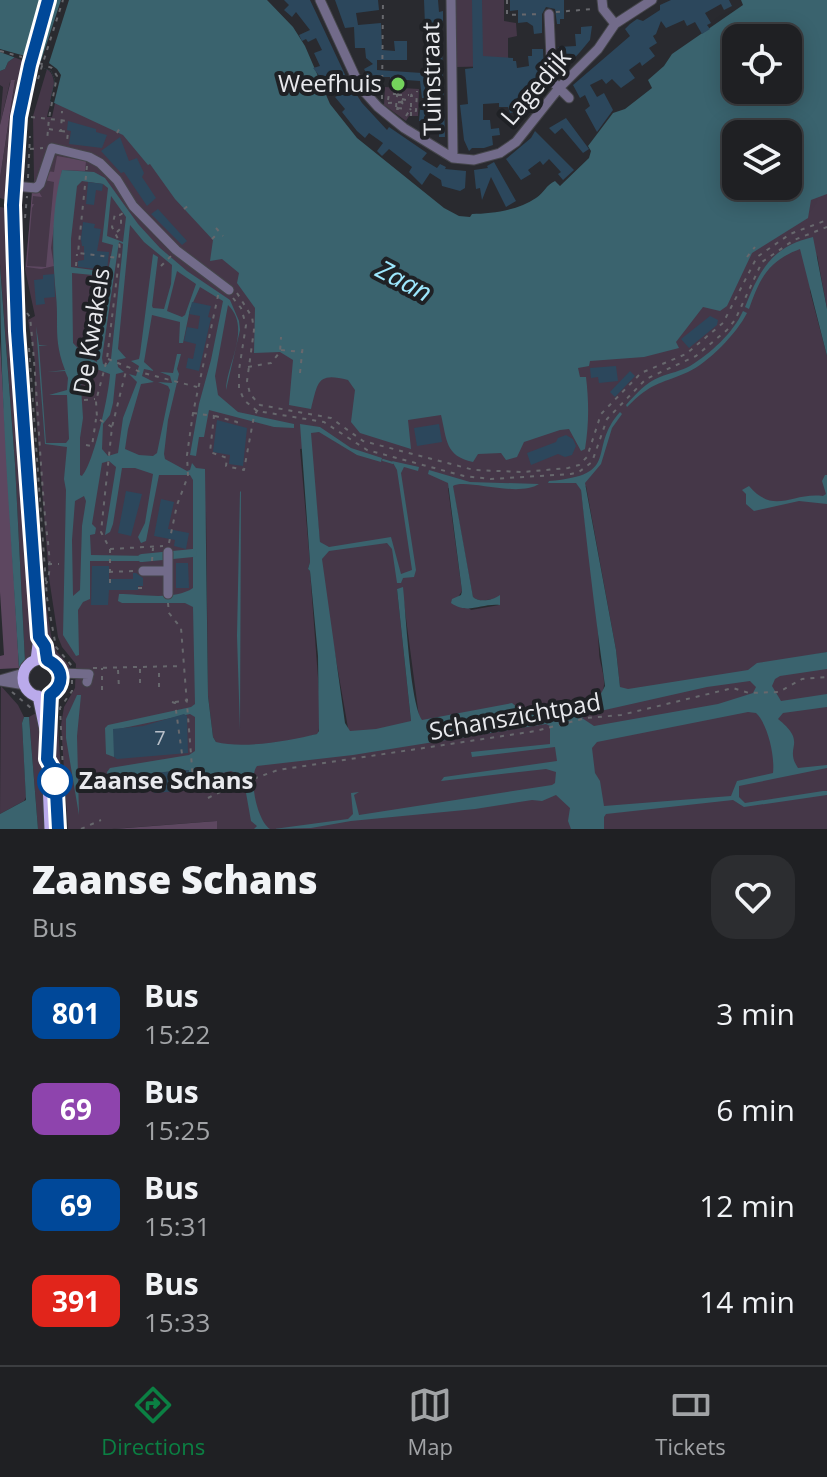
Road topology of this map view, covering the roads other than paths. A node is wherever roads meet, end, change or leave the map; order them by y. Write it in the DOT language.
graph roads {
  1 [pos="48,0"];
  2 [pos="320,0"];
  3 [pos="451,0"];
  4 [pos="652,0"];
  5 [pos="602,4"];
  6 [pos="549,14"];
  7 [pos="615,24"];
  8 [pos="559,88"];
  9 [pos="569,98"];
  10 [pos="453,158"];
  11 [pos="14,186"];
  12 [pos="224,290"];
  13 [pos="143,571"];
  14 [pos="168,594"];
  15 [pos="42,660"];
  16 [pos="60,673"];
  17 [pos="89,675"];
  18 [pos="25,679"];
  19 [pos="0,681"];
  20 [pos="44,695"];
  21 [pos="47,759"];
  22 [pos="50,829"];
  23 [pos="58,829"];
  1 -- 11 [label="main road, bridge"];
  2 -- 10 [label="street"];
  3 -- 10 [label="street, Tuinstraat"];
  4 -- 7 [label="street, Lagedijk"];
  5 -- 7 [label="street"];
  6 -- 8 [label="street"];
  7 -- 8 [label="street, Lagedijk"];
  8 -- 9 [label="street"];
  8 -- 10 [label="street, Lagedijk"];
  11 -- 12 [label="street"];
  11 -- 15 [label="main road"];
  13 -- 14 [label="street"];
  15 -- 16 [label="main road"];
  15 -- 18 [label="main road"];
  16 -- 17 [label="street"];
  16 -- 20 [label="main road"];
  18 -- 19 [label="street"];
  18 -- 20 [label="main road"];
  20 -- 21 [label="main road"];
  21 -- 22 [label="main road"];
  21 -- 23 [label="street"];
}
